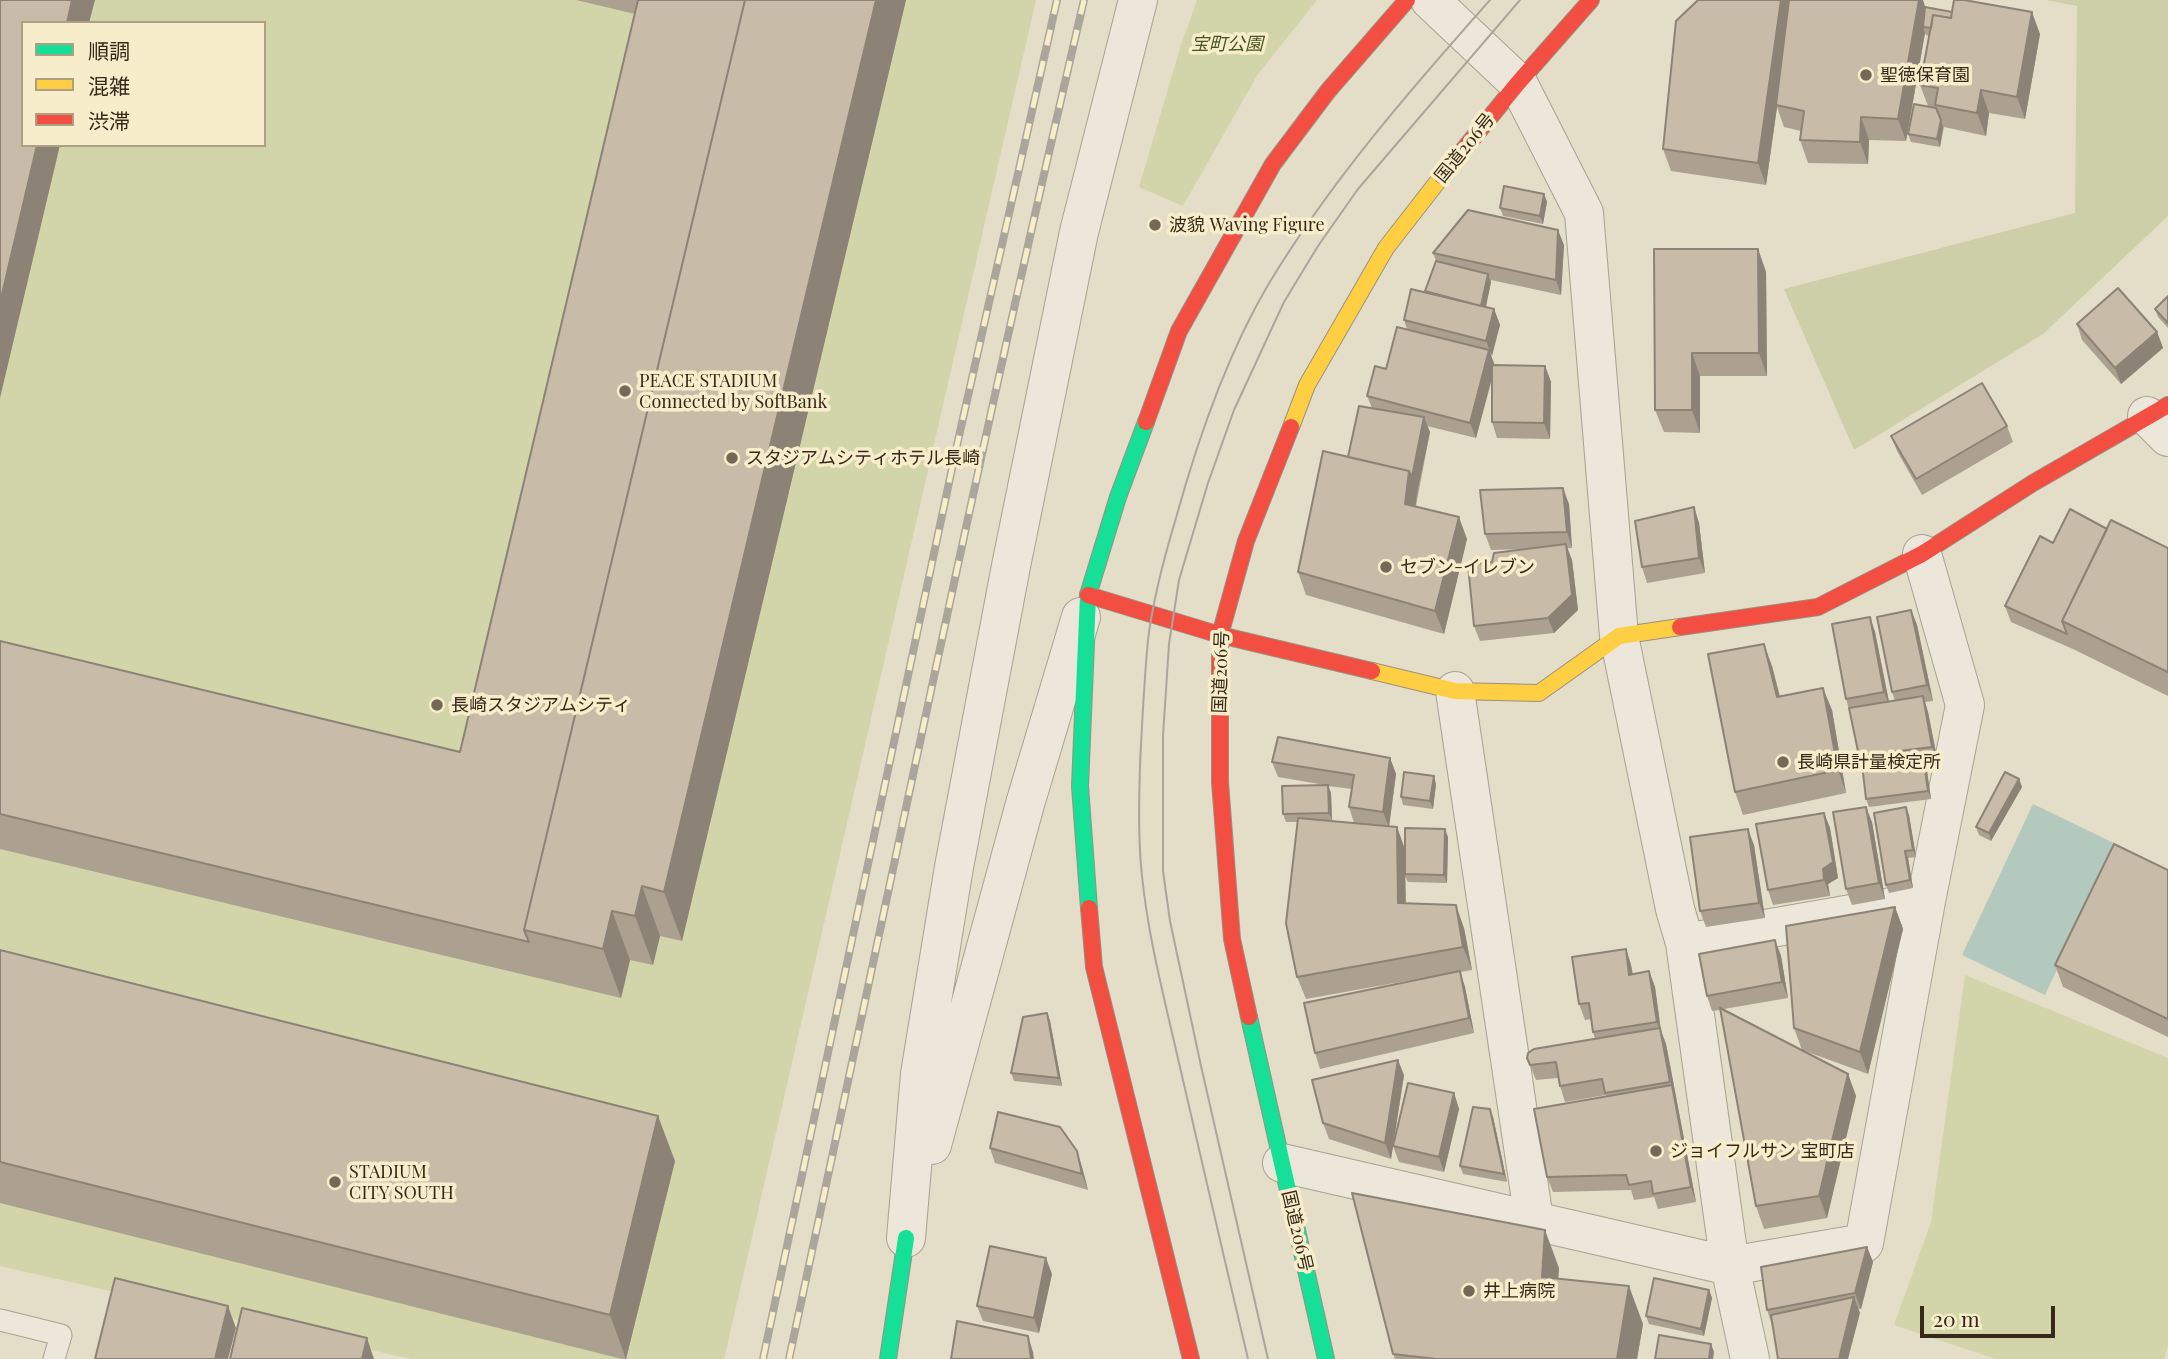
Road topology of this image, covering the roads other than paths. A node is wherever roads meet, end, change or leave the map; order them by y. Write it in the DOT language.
graph roads {
  1 [pos="1138,0"];
  2 [pos="1407,0"];
  3 [pos="1430,0"];
  4 [pos="1591,0"];
  5 [pos="1518,83"];
  6 [pos="2161,419"];
  7 [pos="1922,554"];
  8 [pos="1088,595"];
  9 [pos="1220,635"];
  10 [pos="1619,636"];
  11 [pos="1455,691"];
  12 [pos="1926,901"];
  13 [pos="1685,943"];
  14 [pos="1282,1163"];
  15 [pos="1534,1220"];
  16 [pos="906,1238"];
  17 [pos="1730,1265"];
  18 [pos="0,1320"];
  19 [pos="54,1359"];
  20 [pos="888,1359"];
  21 [pos="1191,1359"];
  22 [pos="1326,1359"];
  23 [pos="1750,1359"];
  1 -- 16 [label="street"];
  2 -- 8 [label="main road"];
  3 -- 5 [label="street"];
  4 -- 5 [label="main road, 国道206号"];
  5 -- 9 [label="main road, 国道206号"];
  5 -- 10 [label="street"];
  6 -- 7 [label="main road"];
  7 -- 10 [label="main road"];
  7 -- 12 [label="street"];
  8 -- 9 [label="main road"];
  8 -- 16 [label="street"];
  8 -- 21 [label="main road"];
  9 -- 11 [label="main road"];
  9 -- 14 [label="main road, 国道206号"];
  10 -- 11 [label="main road"];
  10 -- 13 [label="street"];
  11 -- 15 [label="street"];
  12 -- 13 [label="street"];
  12 -- 17 [label="street"];
  13 -- 17 [label="street"];
  14 -- 15 [label="street"];
  14 -- 22 [label="main road, 国道206号"];
  15 -- 17 [label="street"];
  16 -- 20 [label="main road"];
  17 -- 23 [label="street"];
  18 -- 19 [label="lane"];
}
